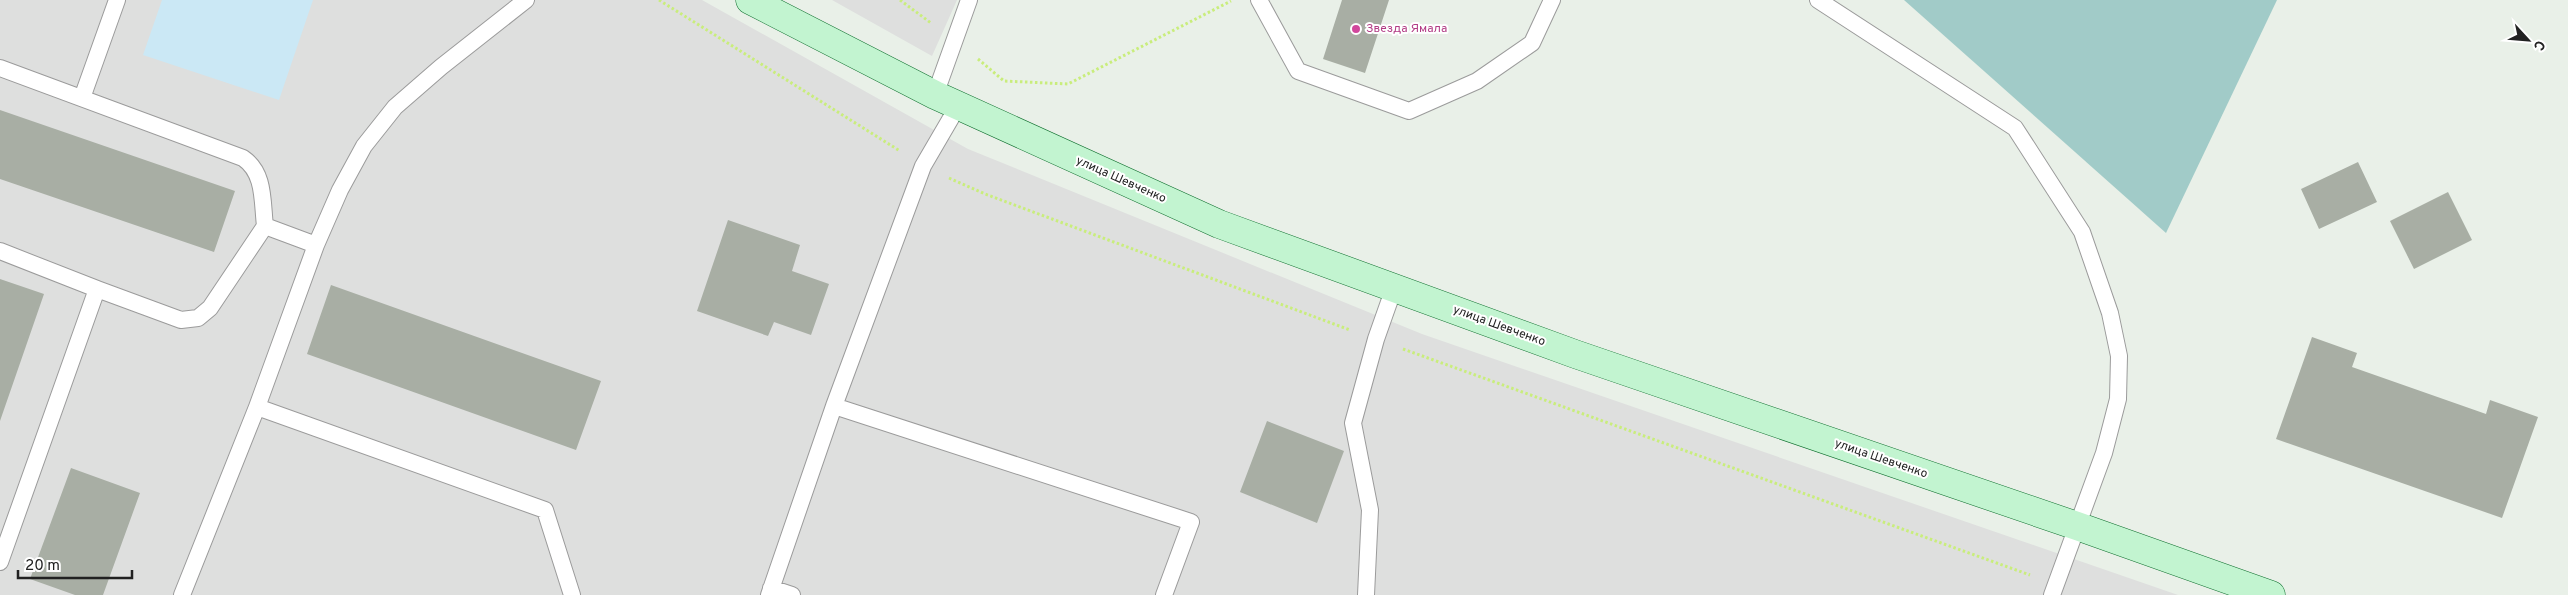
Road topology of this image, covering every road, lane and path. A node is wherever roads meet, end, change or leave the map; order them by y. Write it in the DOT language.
graph roads {
  1 [pos="117,0"];
  2 [pos="526,0"];
  3 [pos="750,0"];
  4 [pos="969,0"];
  5 [pos="1234,0"];
  6 [pos="1259,0"];
  7 [pos="1552,0"];
  8 [pos="1818,0"];
  9 [pos="0,68"];
  10 [pos="1068,84"];
  11 [pos="82,98"];
  12 [pos="946,101"];
  13 [pos="265,226"];
  14 [pos="316,245"];
  15 [pos="0,251"];
  16 [pos="1394,288"];
  17 [pos="97,289"];
  18 [pos="834,406"];
  19 [pos="257,407"];
  20 [pos="2078,526"];
  21 [pos="0,562"];
  22 [pos="770,592"];
  23 [pos="182,595"];
  24 [pos="572,595"];
  25 [pos="792,595"];
  26 [pos="1164,595"];
  27 [pos="1366,595"];
  28 [pos="2052,595"];
  29 [pos="2271,595"];
  1 -- 11 [label="lane"];
  2 -- 14 [label="lane"];
  3 -- 12 [label="street, улица Шевченко"];
  4 -- 12 [label="lane"];
  5 -- 10 [label="path"];
  6 -- 7 [label="lane"];
  8 -- 20 [label="lane"];
  9 -- 11 [label="lane"];
  11 -- 13 [label="lane"];
  12 -- 16 [label="street, улица Шевченко"];
  12 -- 18 [label="lane"];
  13 -- 14 [label="lane"];
  13 -- 17 [label="lane"];
  14 -- 19 [label="lane"];
  15 -- 17 [label="lane"];
  16 -- 20 [label="street, улица Шевченко"];
  16 -- 27 [label="lane"];
  17 -- 21 [label="lane"];
  18 -- 22 [label="lane"];
  18 -- 26 [label="lane"];
  19 -- 23 [label="lane"];
  19 -- 24 [label="lane"];
  20 -- 28 [label="lane"];
  20 -- 29 [label="street, улица Шевченко"];
  22 -- 25 [label="lane"];
}
